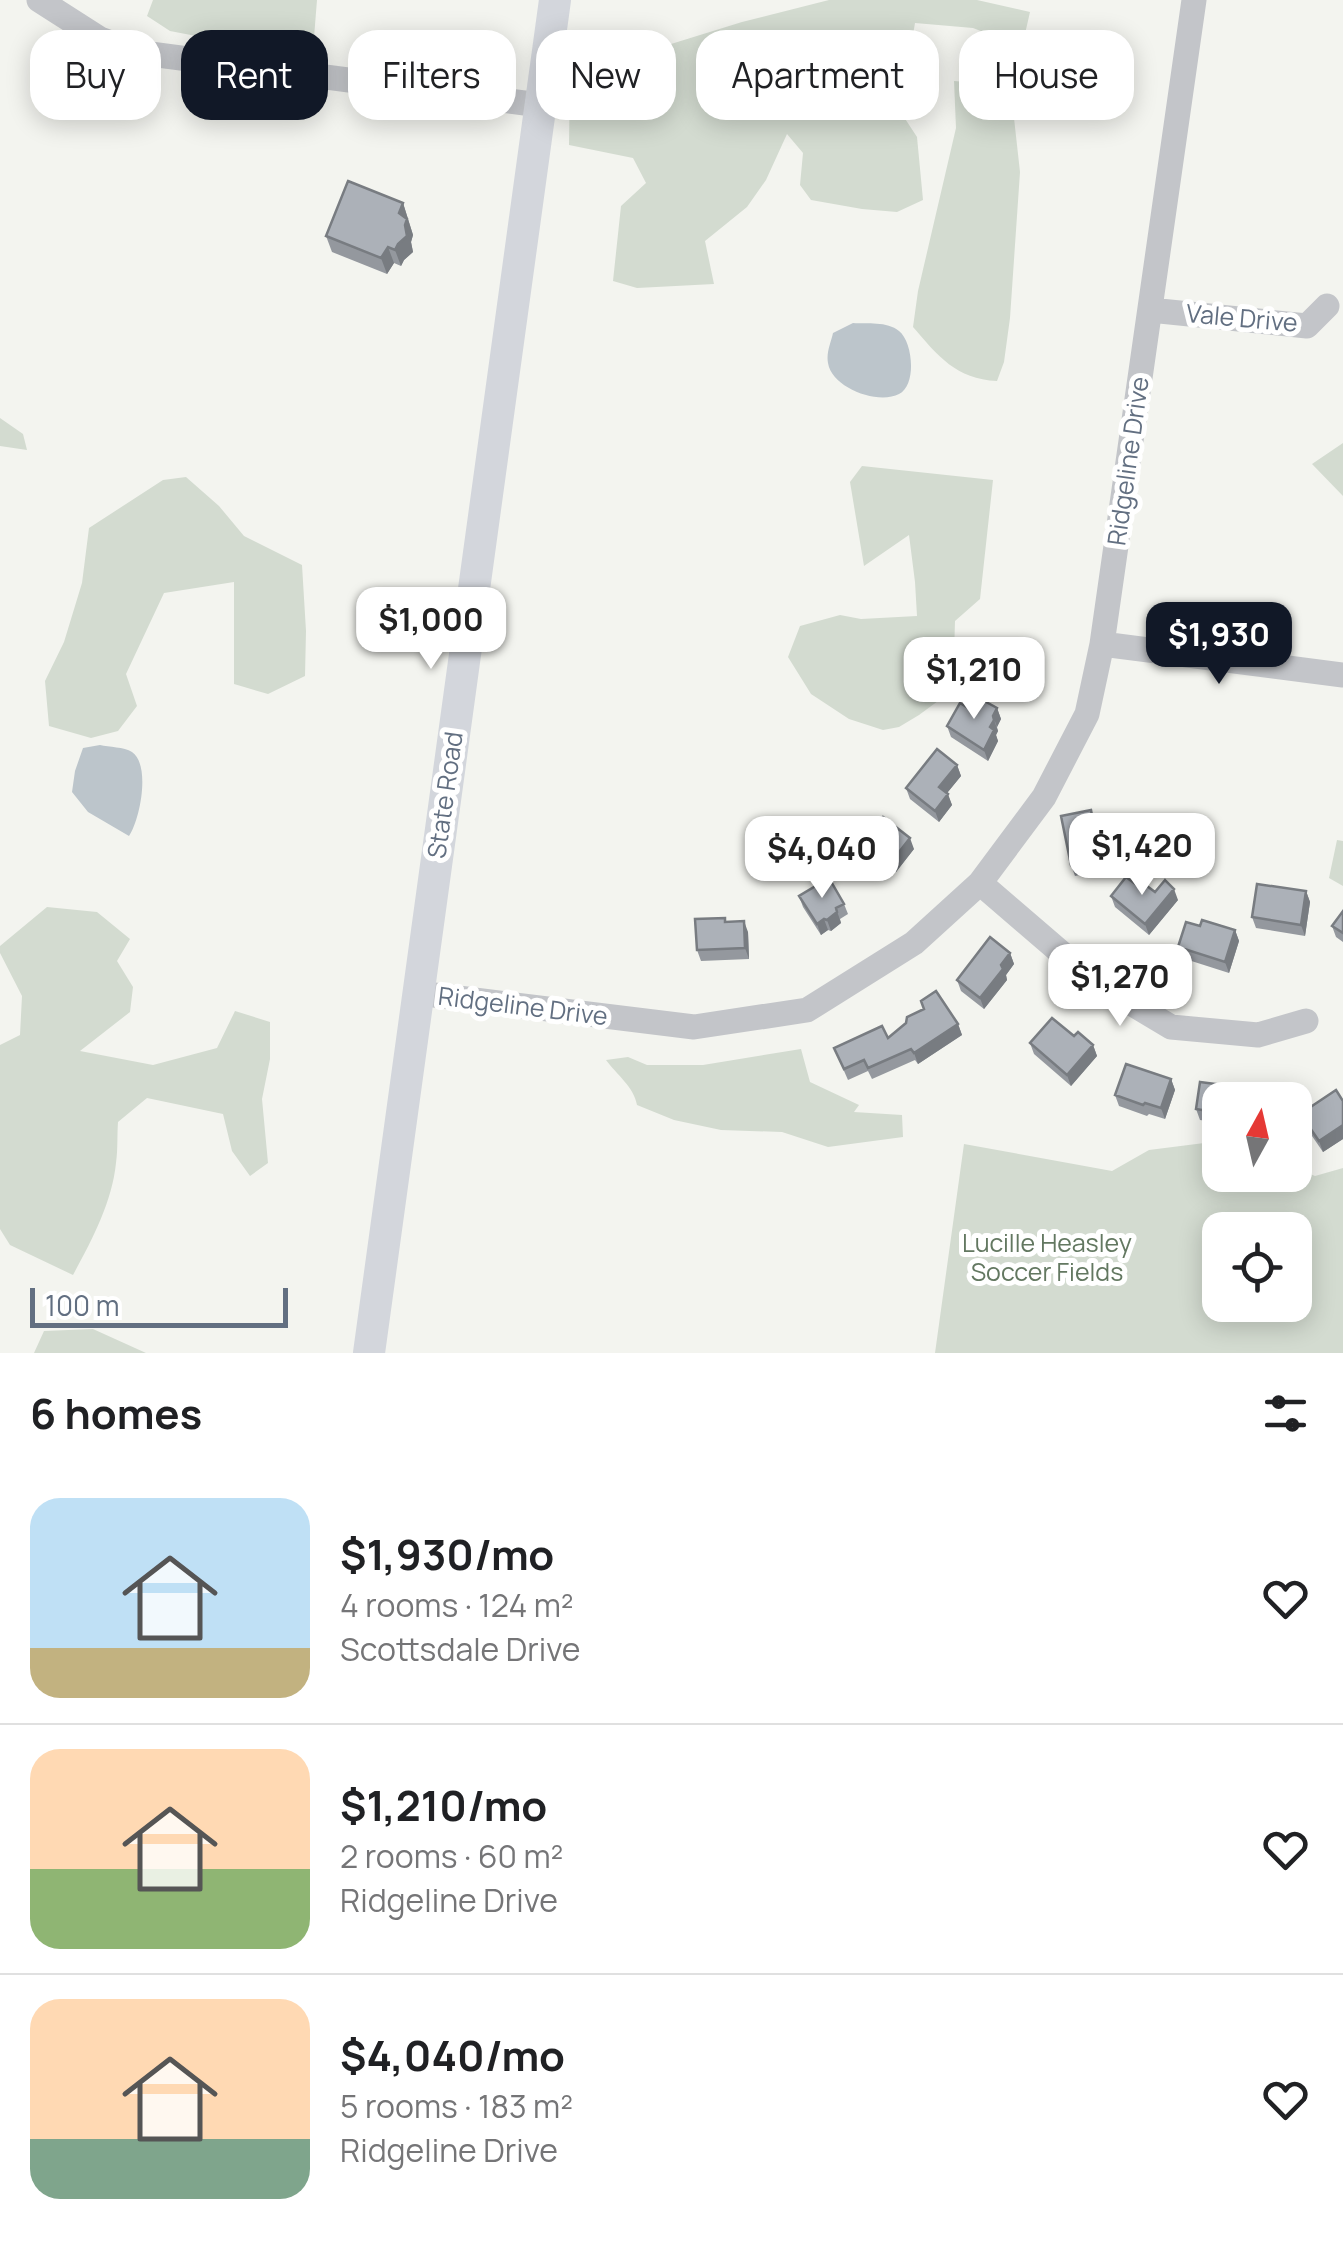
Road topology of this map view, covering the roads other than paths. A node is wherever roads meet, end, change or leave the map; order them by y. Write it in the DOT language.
graph roads {
  1 [pos="38,0"];
  2 [pos="555,0"];
  3 [pos="1194,0"];
  4 [pos="551,30"];
  5 [pos="536,104"];
  6 [pos="538,120"];
  7 [pos="1327,306"];
  8 [pos="1150,310"];
  9 [pos="1102,644"];
  10 [pos="1343,675"];
  11 [pos="980,883"];
  12 [pos="418,993"];
  13 [pos="1306,1021"];
  14 [pos="368,1353"];
  1 -- 5 [label="street"];
  2 -- 4 [label="main road, State Road"];
  3 -- 8 [label="street, Ridgeline Drive"];
  6 -- 12 [label="main road, State Road"];
  7 -- 8 [label="street, Vale Drive"];
  8 -- 9 [label="street, Ridgeline Drive"];
  9 -- 10 [label="street"];
  9 -- 11 [label="street, Ridgeline Drive"];
  11 -- 12 [label="street, Ridgeline Drive"];
  11 -- 13 [label="street"];
  12 -- 14 [label="main road, State Road"];
}
